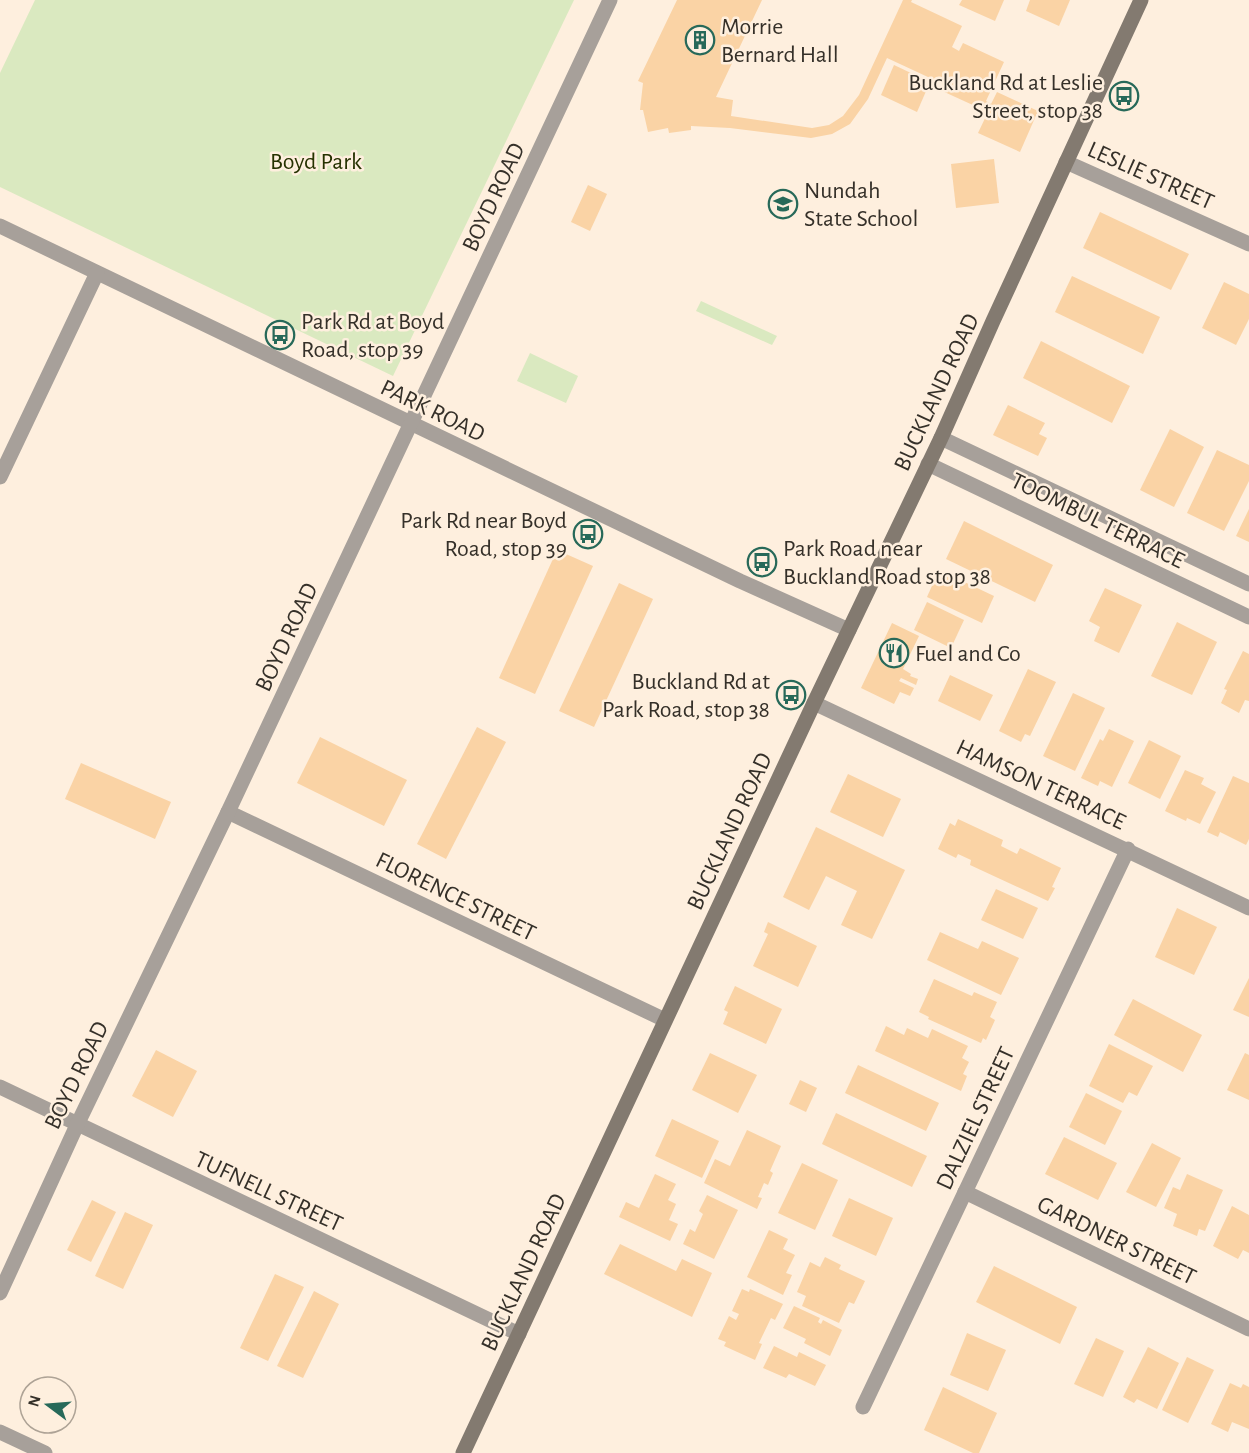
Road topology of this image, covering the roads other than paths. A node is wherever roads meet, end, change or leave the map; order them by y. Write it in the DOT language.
graph roads {
  1 [pos="610,0"];
  2 [pos="1141,0"];
  3 [pos="1066,162"];
  4 [pos="0,226"];
  5 [pos="1249,244"];
  6 [pos="97,273"];
  7 [pos="411,424"];
  8 [pos="941,438"];
  9 [pos="928,464"];
  10 [pos="0,477"];
  11 [pos="1249,584"];
  12 [pos="1249,617"];
  13 [pos="849,630"];
  14 [pos="814,703"];
  15 [pos="228,812"];
  16 [pos="1128,849"];
  17 [pos="1249,908"];
  18 [pos="665,1020"];
  19 [pos="0,1087"];
  20 [pos="77,1125"];
  21 [pos="965,1192"];
  22 [pos="0,1293"];
  23 [pos="1249,1329"];
  24 [pos="519,1335"];
  25 [pos="863,1407"];
  26 [pos="0,1432"];
  27 [pos="45,1453"];
  28 [pos="463,1453"];
  1 -- 7 [label="street, BOYD ROAD"];
  2 -- 3 [label="street, BUCKLAND ROAD"];
  3 -- 5 [label="street, LESLIE STREET"];
  3 -- 8 [label="street, BUCKLAND ROAD"];
  4 -- 6 [label="street, PARK ROAD"];
  6 -- 7 [label="street, PARK ROAD"];
  6 -- 10 [label="street"];
  7 -- 13 [label="street, PARK ROAD"];
  7 -- 15 [label="street, BOYD ROAD"];
  8 -- 9 [label="street, BUCKLAND ROAD"];
  8 -- 11 [label="street, TOOMBUL TERRACE"];
  9 -- 12 [label="street, TOOMBUL TERRACE"];
  9 -- 13 [label="street, BUCKLAND ROAD"];
  13 -- 14 [label="street, BUCKLAND ROAD"];
  14 -- 16 [label="street, HAMSON TERRACE"];
  14 -- 18 [label="street, BUCKLAND ROAD"];
  15 -- 18 [label="street, FLORENCE STREET"];
  15 -- 20 [label="street, BOYD ROAD"];
  16 -- 17 [label="street, HAMSON TERRACE"];
  16 -- 21 [label="street, DALZIEL STREET"];
  18 -- 24 [label="street, BUCKLAND ROAD"];
  19 -- 20 [label="street, TUFNELL STREET"];
  20 -- 22 [label="street, BOYD ROAD"];
  20 -- 24 [label="street, TUFNELL STREET"];
  21 -- 23 [label="street, GARDNER STREET"];
  21 -- 25 [label="street, DALZIEL STREET"];
  24 -- 28 [label="street, BUCKLAND ROAD"];
  26 -- 27 [label="street"];
}
